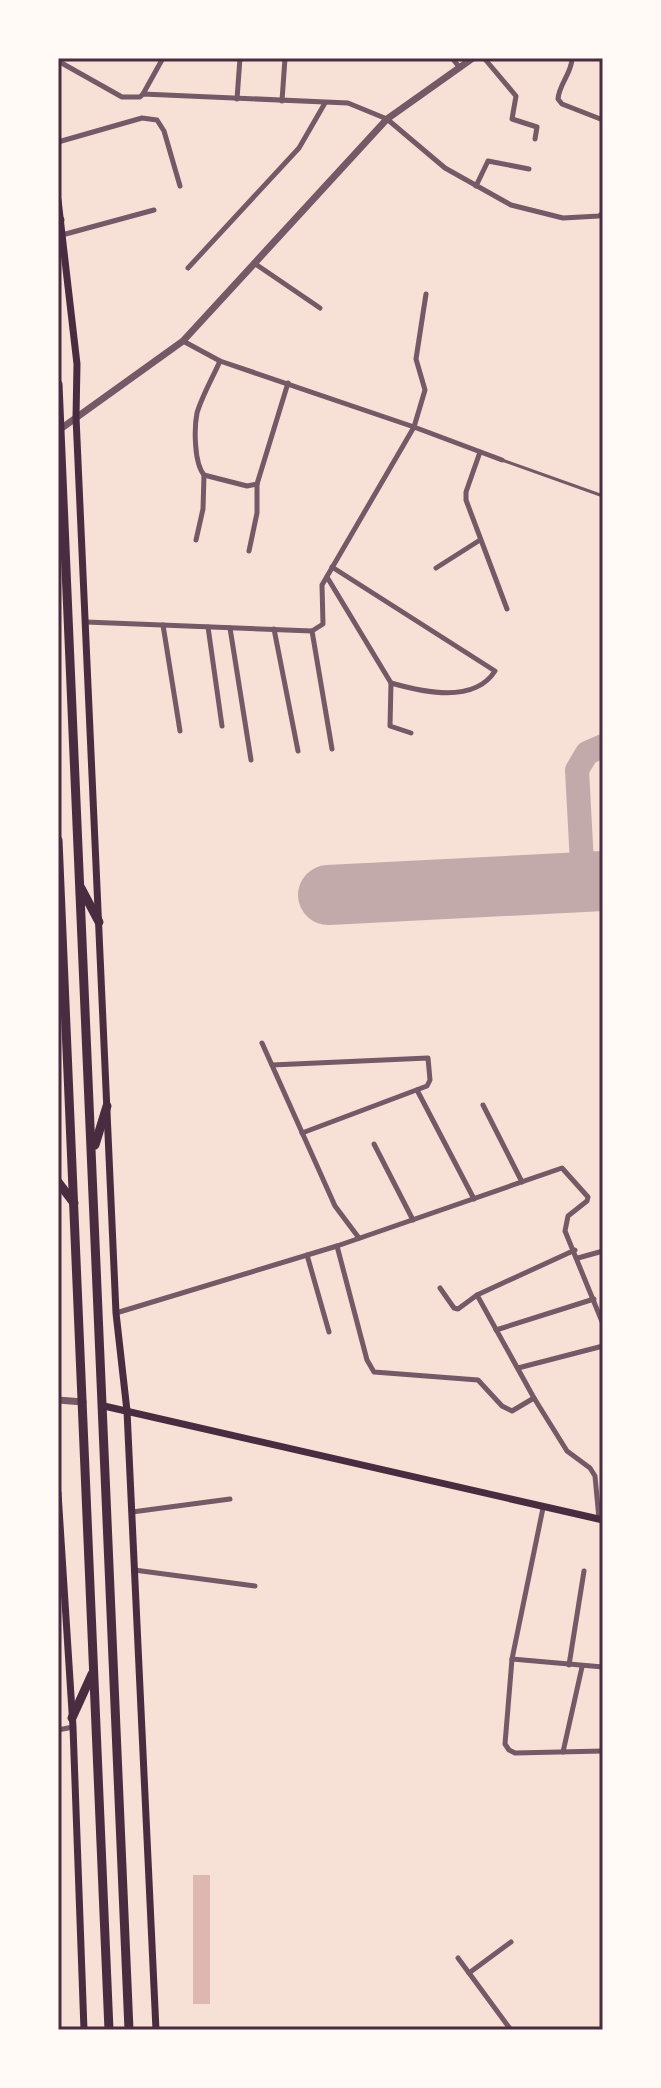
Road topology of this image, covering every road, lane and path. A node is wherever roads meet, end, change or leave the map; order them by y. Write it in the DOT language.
graph roads {
  1 [pos="163,58"];
  2 [pos="240,58"];
  3 [pos="285,58"];
  4 [pos="452,58"];
  5 [pos="473,58"];
  6 [pos="484,58"];
  7 [pos="572,58"];
  8 [pos="58,61"];
  9 [pos="460,68"];
  10 [pos="143,94"];
  11 [pos="237,99"];
  12 [pos="282,101"];
  13 [pos="325,103"];
  14 [pos="387,119"];
  15 [pos="603,120"];
  16 [pos="535,139"];
  17 [pos="58,142"];
  18 [pos="529,169"];
  19 [pos="180,186"];
  20 [pos="476,186"];
  21 [pos="58,200"];
  22 [pos="154,210"];
  23 [pos="603,213"];
  24 [pos="60,227"];
  25 [pos="254,263"];
  26 [pos="188,268"];
  27 [pos="426,294"];
  28 [pos="320,308"];
  29 [pos="183,341"];
  30 [pos="220,361"];
  31 [pos="288,383"];
  32 [pos="58,384"];
  33 [pos="76,417"];
  34 [pos="414,427"];
  35 [pos="58,430"];
  36 [pos="480,452"];
  37 [pos="502,460"];
  38 [pos="204,475"];
  39 [pos="257,484"];
  40 [pos="603,496"];
  41 [pos="196,540"];
  42 [pos="480,540"];
  43 [pos="249,551"];
  44 [pos="332,567"];
  45 [pos="436,568"];
  46 [pos="327,577"];
  47 [pos="507,609"];
  48 [pos="86,622"];
  49 [pos="163,625"];
  50 [pos="208,627"];
  51 [pos="230,628"];
  52 [pos="274,629"];
  53 [pos="312,631"];
  54 [pos="391,683"];
  55 [pos="222,726"];
  56 [pos="180,731"];
  57 [pos="411,733"];
  58 [pos="332,749"];
  59 [pos="298,751"];
  60 [pos="251,760"];
  61 [pos="58,840"];
  62 [pos="79,885"];
  63 [pos="99,922"];
  64 [pos="262,1043"];
  65 [pos="272,1065"];
  66 [pos="417,1090"];
  67 [pos="483,1105"];
  68 [pos="107,1106"];
  69 [pos="302,1133"];
  70 [pos="374,1144"];
  71 [pos="92,1154"];
  72 [pos="58,1182"];
  73 [pos="522,1182"];
  74 [pos="474,1199"];
  75 [pos="74,1203"];
  76 [pos="413,1220"];
  77 [pos="359,1238"];
  78 [pos="337,1246"];
  79 [pos="575,1250"];
  80 [pos="603,1251"];
  81 [pos="307,1255"];
  82 [pos="578,1258"];
  83 [pos="440,1288"];
  84 [pos="477,1295"];
  85 [pos="594,1299"];
  86 [pos="116,1313"];
  87 [pos="603,1324"];
  88 [pos="496,1330"];
  89 [pos="329,1332"];
  90 [pos="603,1346"];
  91 [pos="518,1368"];
  92 [pos="534,1398"];
  93 [pos="58,1400"];
  94 [pos="83,1402"];
  95 [pos="104,1406"];
  96 [pos="127,1411"];
  97 [pos="58,1493"];
  98 [pos="230,1499"];
  99 [pos="543,1508"];
  100 [pos="132,1512"];
  101 [pos="601,1519"];
  102 [pos="134,1570"];
  103 [pos="584,1571"];
  104 [pos="255,1586"];
  105 [pos="61,1595"];
  106 [pos="512,1659"];
  107 [pos="569,1665"];
  108 [pos="582,1667"];
  109 [pos="603,1667"];
  110 [pos="93,1673"];
  111 [pos="72,1723"];
  112 [pos="58,1730"];
  113 [pos="603,1751"];
  114 [pos="563,1752"];
  115 [pos="511,1942"];
  116 [pos="458,1958"];
  117 [pos="469,1973"];
  118 [pos="84,2030"];
  119 [pos="109,2030"];
  120 [pos="129,2030"];
  121 [pos="156,2030"];
  122 [pos="511,2030"];
  1 -- 10 [label="street"];
  2 -- 11 [label="street"];
  3 -- 12 [label="street"];
  4 -- 9 [label="street"];
  5 -- 9 [label="street"];
  6 -- 16 [label="street"];
  7 -- 15 [label="street"];
  8 -- 10 [label="street"];
  9 -- 14 [label="street"];
  10 -- 11 [label="street"];
  11 -- 12 [label="street"];
  12 -- 13 [label="street"];
  13 -- 14 [label="street"];
  13 -- 26 [label="street"];
  14 -- 20 [label="street"];
  14 -- 25 [label="street"];
  17 -- 19 [label="street"];
  18 -- 20 [label="street"];
  20 -- 23 [label="street"];
  21 -- 24 [label="main road"];
  22 -- 24 [label="street"];
  24 -- 33 [label="main road"];
  25 -- 28 [label="street"];
  25 -- 29 [label="street"];
  27 -- 34 [label="street"];
  29 -- 30 [label="street"];
  29 -- 33 [label="street"];
  30 -- 31 [label="street"];
  30 -- 38 [label="street"];
  31 -- 34 [label="street"];
  31 -- 39 [label="street"];
  32 -- 35 [label="highway"];
  33 -- 35 [label="street"];
  33 -- 48 [label="main road"];
  34 -- 36 [label="street"];
  34 -- 44 [label="street"];
  35 -- 62 [label="highway"];
  36 -- 37 [label="street"];
  36 -- 42 [label="street"];
  37 -- 40 [label="lane"];
  38 -- 39 [label="street"];
  38 -- 41 [label="street"];
  39 -- 43 [label="street"];
  42 -- 45 [label="street"];
  42 -- 47 [label="street"];
  44 -- 46 [label="street"];
  44 -- 54 [label="street"];
  46 -- 53 [label="street"];
  46 -- 54 [label="street"];
  48 -- 49 [label="street"];
  48 -- 63 [label="main road"];
  49 -- 50 [label="street"];
  49 -- 56 [label="street"];
  50 -- 51 [label="street"];
  50 -- 55 [label="street"];
  51 -- 52 [label="street"];
  51 -- 60 [label="street"];
  52 -- 53 [label="street"];
  52 -- 59 [label="street"];
  53 -- 58 [label="street"];
  54 -- 57 [label="street"];
  61 -- 75 [label="highway"];
  62 -- 63 [label="highway"];
  62 -- 71 [label="highway"];
  63 -- 68 [label="main road"];
  64 -- 65 [label="street"];
  65 -- 66 [label="street"];
  65 -- 69 [label="street"];
  66 -- 69 [label="street"];
  66 -- 74 [label="street"];
  67 -- 73 [label="street"];
  68 -- 71 [label="highway"];
  68 -- 86 [label="main road"];
  69 -- 77 [label="street"];
  70 -- 76 [label="street"];
  71 -- 95 [label="highway"];
  72 -- 75 [label="highway"];
  73 -- 74 [label="street"];
  73 -- 79 [label="street"];
  74 -- 76 [label="street"];
  75 -- 94 [label="highway"];
  76 -- 77 [label="street"];
  77 -- 78 [label="street"];
  78 -- 81 [label="street"];
  78 -- 92 [label="street"];
  79 -- 82 [label="street"];
  79 -- 84 [label="street"];
  80 -- 82 [label="street"];
  81 -- 86 [label="street"];
  81 -- 89 [label="street"];
  82 -- 85 [label="street"];
  83 -- 84 [label="street"];
  84 -- 88 [label="street"];
  85 -- 87 [label="street"];
  85 -- 88 [label="street"];
  86 -- 96 [label="main road"];
  88 -- 91 [label="street"];
  90 -- 91 [label="street"];
  91 -- 92 [label="street"];
  92 -- 101 [label="street"];
  93 -- 94 [label="street"];
  94 -- 95 [label="highway"];
  94 -- 110 [label="highway"];
  95 -- 96 [label="main road"];
  95 -- 120 [label="highway"];
  96 -- 99 [label="main road"];
  96 -- 100 [label="main road"];
  97 -- 105 [label="main road"];
  98 -- 100 [label="street"];
  99 -- 101 [label="main road"];
  99 -- 106 [label="street"];
  100 -- 102 [label="main road"];
  102 -- 104 [label="street"];
  102 -- 121 [label="main road"];
  103 -- 107 [label="street"];
  105 -- 111 [label="main road"];
  106 -- 107 [label="street"];
  106 -- 114 [label="street"];
  107 -- 108 [label="street"];
  108 -- 109 [label="street"];
  108 -- 114 [label="street"];
  110 -- 111 [label="highway"];
  110 -- 119 [label="highway"];
  111 -- 112 [label="street"];
  111 -- 118 [label="main road"];
  113 -- 114 [label="street"];
  115 -- 117 [label="street"];
  116 -- 117 [label="street"];
  117 -- 122 [label="street"];
}
